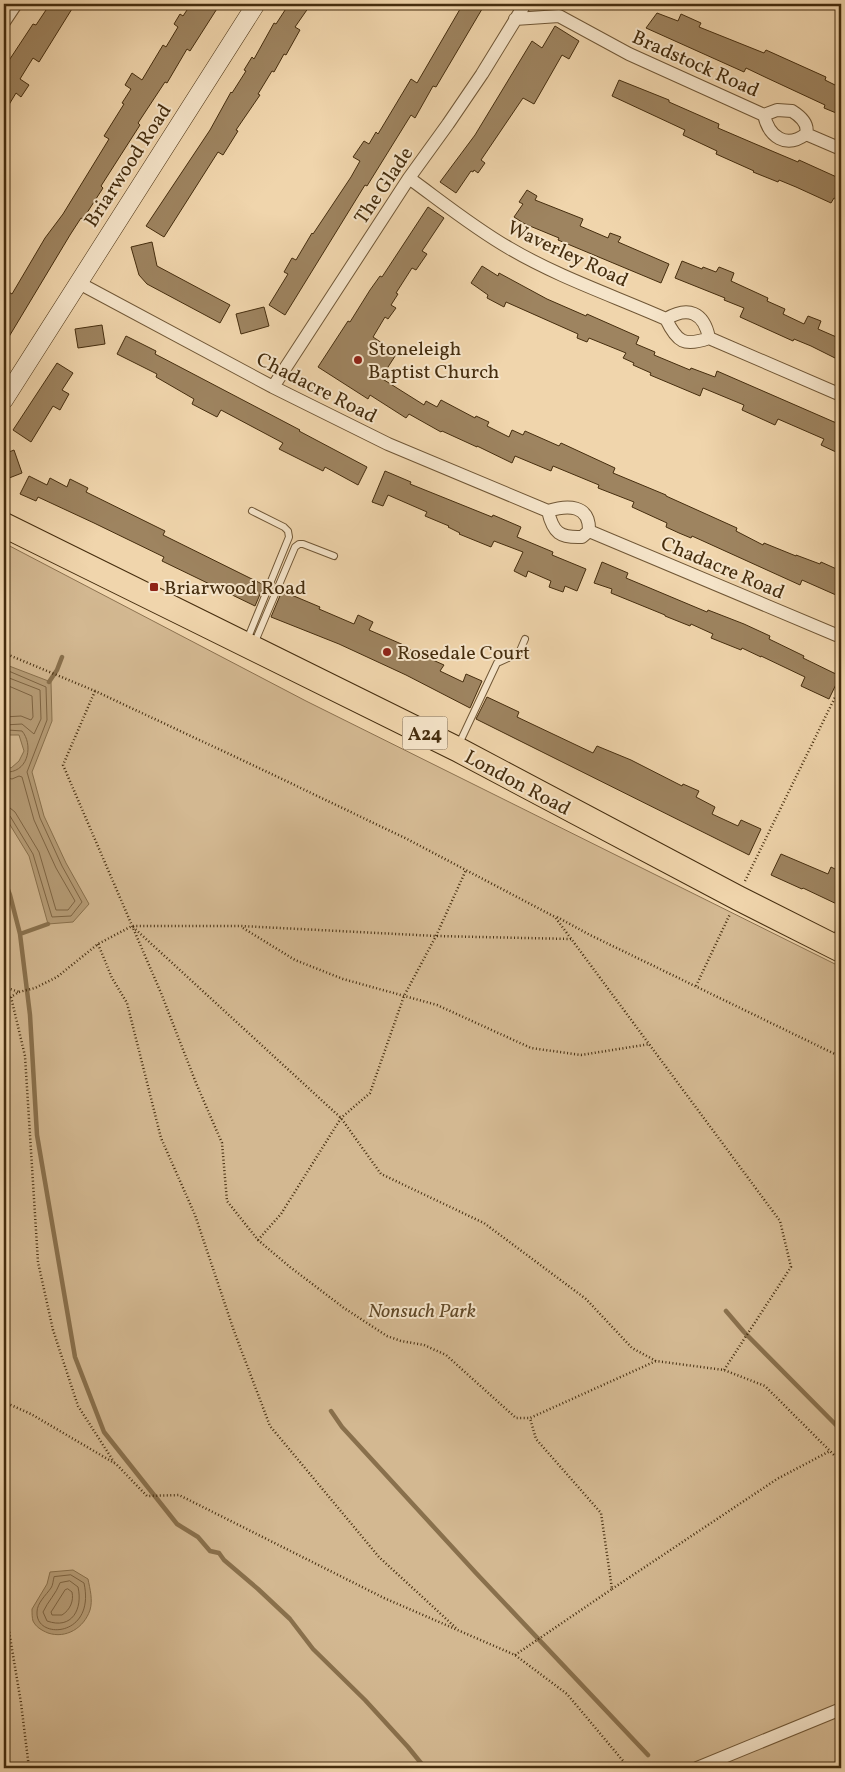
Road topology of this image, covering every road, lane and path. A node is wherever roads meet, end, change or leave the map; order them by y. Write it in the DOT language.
graph roads {
  1 [pos="16,4"];
  2 [pos="256,4"];
  3 [pos="525,4"];
  4 [pos="554,4"];
  5 [pos="559,16"];
  6 [pos="515,19"];
  7 [pos="4,22"];
  8 [pos="764,115"];
  9 [pos="806,134"];
  10 [pos="841,149"];
  11 [pos="409,178"];
  12 [pos="77,282"];
  13 [pos="666,319"];
  14 [pos="709,338"];
  15 [pos="273,387"];
  16 [pos="841,395"];
  17 [pos="4,400"];
  18 [pos="252,511"];
  19 [pos="548,511"];
  20 [pos="4,525"];
  21 [pos="589,531"];
  22 [pos="334,556"];
  23 [pos="841,637"];
  24 [pos="525,639"];
  25 [pos="248,647"];
  26 [pos="4,653"];
  27 [pos="841,685"];
  28 [pos="95,691"];
  29 [pos="457,749"];
  30 [pos="466,870"];
  31 [pos="738,898"];
  32 [pos="556,917"];
  33 [pos="132,926"];
  34 [pos="241,926"];
  35 [pos="436,936"];
  36 [pos="571,939"];
  37 [pos="838,941"];
  38 [pos="98,944"];
  39 [pos="696,986"];
  40 [pos="4,987"];
  41 [pos="19,992"];
  42 [pos="11,996"];
  43 [pos="404,996"];
  44 [pos="4,1001"];
  45 [pos="650,1044"];
  46 [pos="841,1057"];
  47 [pos="341,1118"];
  48 [pos="258,1240"];
  49 [pos="656,1361"];
  50 [pos="724,1370"];
  51 [pos="4,1402"];
  52 [pos="530,1418"];
  53 [pos="830,1451"];
  54 [pos="841,1462"];
  55 [pos="116,1464"];
  56 [pos="612,1589"];
  57 [pos="4,1601"];
  58 [pos="456,1628"];
  59 [pos="515,1655"];
  60 [pos="841,1709"];
  61 [pos="29,1768"];
  62 [pos="629,1768"];
  63 [pos="697,1768"];
  1 -- 7 [label="street"];
  2 -- 12 [label="street, Briarwood Road"];
  3 -- 6 [label="street, The Glade"];
  4 -- 5 [label="street"];
  5 -- 6 [label="street"];
  5 -- 8 [label="street, Bradstock Road"];
  6 -- 11 [label="street, The Glade"];
  8 -- 9 [label="street, Bradstock Road"];
  8 -- 9 [label="street, Bradstock Road"];
  9 -- 10 [label="street"];
  11 -- 13 [label="street, Waverley Road"];
  11 -- 15 [label="street, The Glade"];
  12 -- 15 [label="street, Chadacre Road"];
  12 -- 17 [label="street, Briarwood Road"];
  13 -- 14 [label="street"];
  13 -- 14 [label="street"];
  14 -- 16 [label="street"];
  15 -- 19 [label="street, Chadacre Road"];
  18 -- 25 [label="lane"];
  19 -- 21 [label="street"];
  19 -- 21 [label="street"];
  20 -- 25 [label="highway, London Road / A24"];
  21 -- 23 [label="street, Chadacre Road"];
  22 -- 25 [label="lane"];
  24 -- 29 [label="lane"];
  25 -- 29 [label="highway, London Road / A24"];
  26 -- 28 [label="path"];
  27 -- 31 [label="path"];
  28 -- 30 [label="path"];
  28 -- 33 [label="path"];
  29 -- 31 [label="highway, London Road / A24"];
  30 -- 32 [label="path"];
  30 -- 35 [label="path"];
  31 -- 37 [label="highway, London Road / A24"];
  31 -- 39 [label="path"];
  32 -- 36 [label="path"];
  32 -- 39 [label="path"];
  33 -- 34 [label="path"];
  33 -- 38 [label="path"];
  33 -- 47 [label="path"];
  33 -- 48 [label="path"];
  34 -- 35 [label="path"];
  34 -- 43 [label="path"];
  35 -- 36 [label="path"];
  35 -- 43 [label="path"];
  36 -- 45 [label="path"];
  38 -- 41 [label="path"];
  38 -- 58 [label="path"];
  39 -- 46 [label="path"];
  40 -- 41 [label="path"];
  41 -- 42 [label="path"];
  42 -- 44 [label="path"];
  42 -- 55 [label="path"];
  43 -- 45 [label="path"];
  43 -- 47 [label="path"];
  45 -- 50 [label="path"];
  47 -- 48 [label="path"];
  47 -- 49 [label="path"];
  48 -- 52 [label="path"];
  49 -- 50 [label="path"];
  49 -- 52 [label="path"];
  50 -- 53 [label="path"];
  51 -- 55 [label="path"];
  52 -- 56 [label="path"];
  53 -- 54 [label="path"];
  53 -- 56 [label="path"];
  55 -- 58 [label="path"];
  56 -- 59 [label="path"];
  57 -- 61 [label="path"];
  58 -- 59 [label="path"];
  59 -- 62 [label="path"];
  60 -- 63 [label="street"];
}
